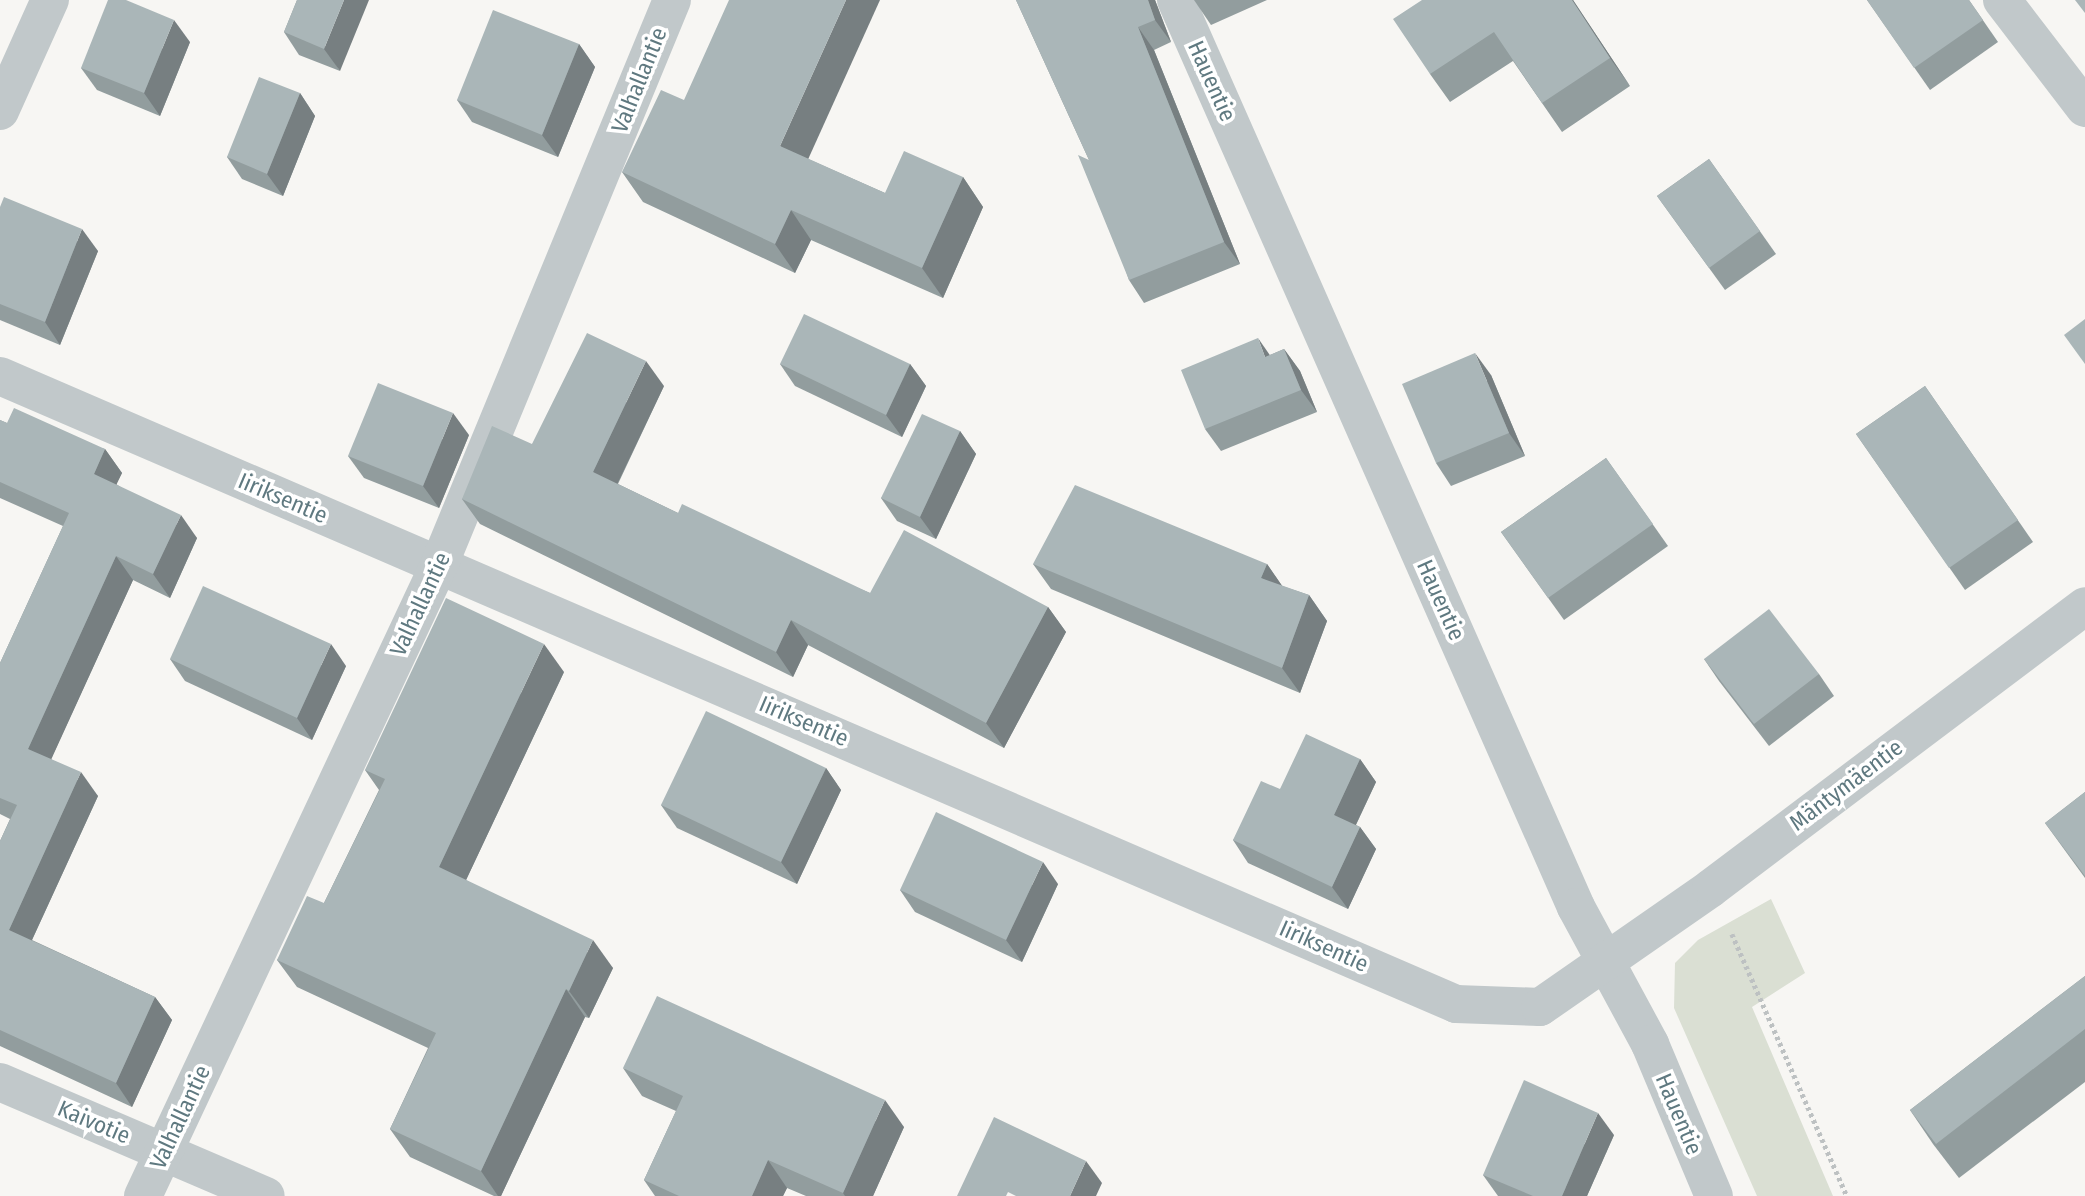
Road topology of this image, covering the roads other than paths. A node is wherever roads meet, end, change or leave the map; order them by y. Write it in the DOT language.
graph roads {
  1 [pos="50,0"];
  2 [pos="672,0"];
  3 [pos="1176,0"];
  4 [pos="2002,0"];
  5 [pos="2085,108"];
  6 [pos="0,111"];
  7 [pos="0,376"];
  8 [pos="439,565"];
  9 [pos="2085,606"];
  10 [pos="1606,963"];
  11 [pos="0,1082"];
  12 [pos="164,1152"];
  13 [pos="143,1196"];
  14 [pos="266,1196"];
  15 [pos="1714,1196"];
  1 -- 6 [label="street"];
  2 -- 8 [label="street, Valhallantie"];
  3 -- 10 [label="street, Hauentie"];
  4 -- 5 [label="street"];
  7 -- 8 [label="street, Iiriksentie"];
  8 -- 10 [label="street, Iiriksentie"];
  8 -- 12 [label="street, Valhallantie"];
  9 -- 10 [label="street, Mäntymäentie"];
  10 -- 15 [label="street, Hauentie"];
  11 -- 12 [label="street, Kaivotie"];
  12 -- 13 [label="street, Valhallantie"];
  12 -- 14 [label="street, Kaivotie"];
}
